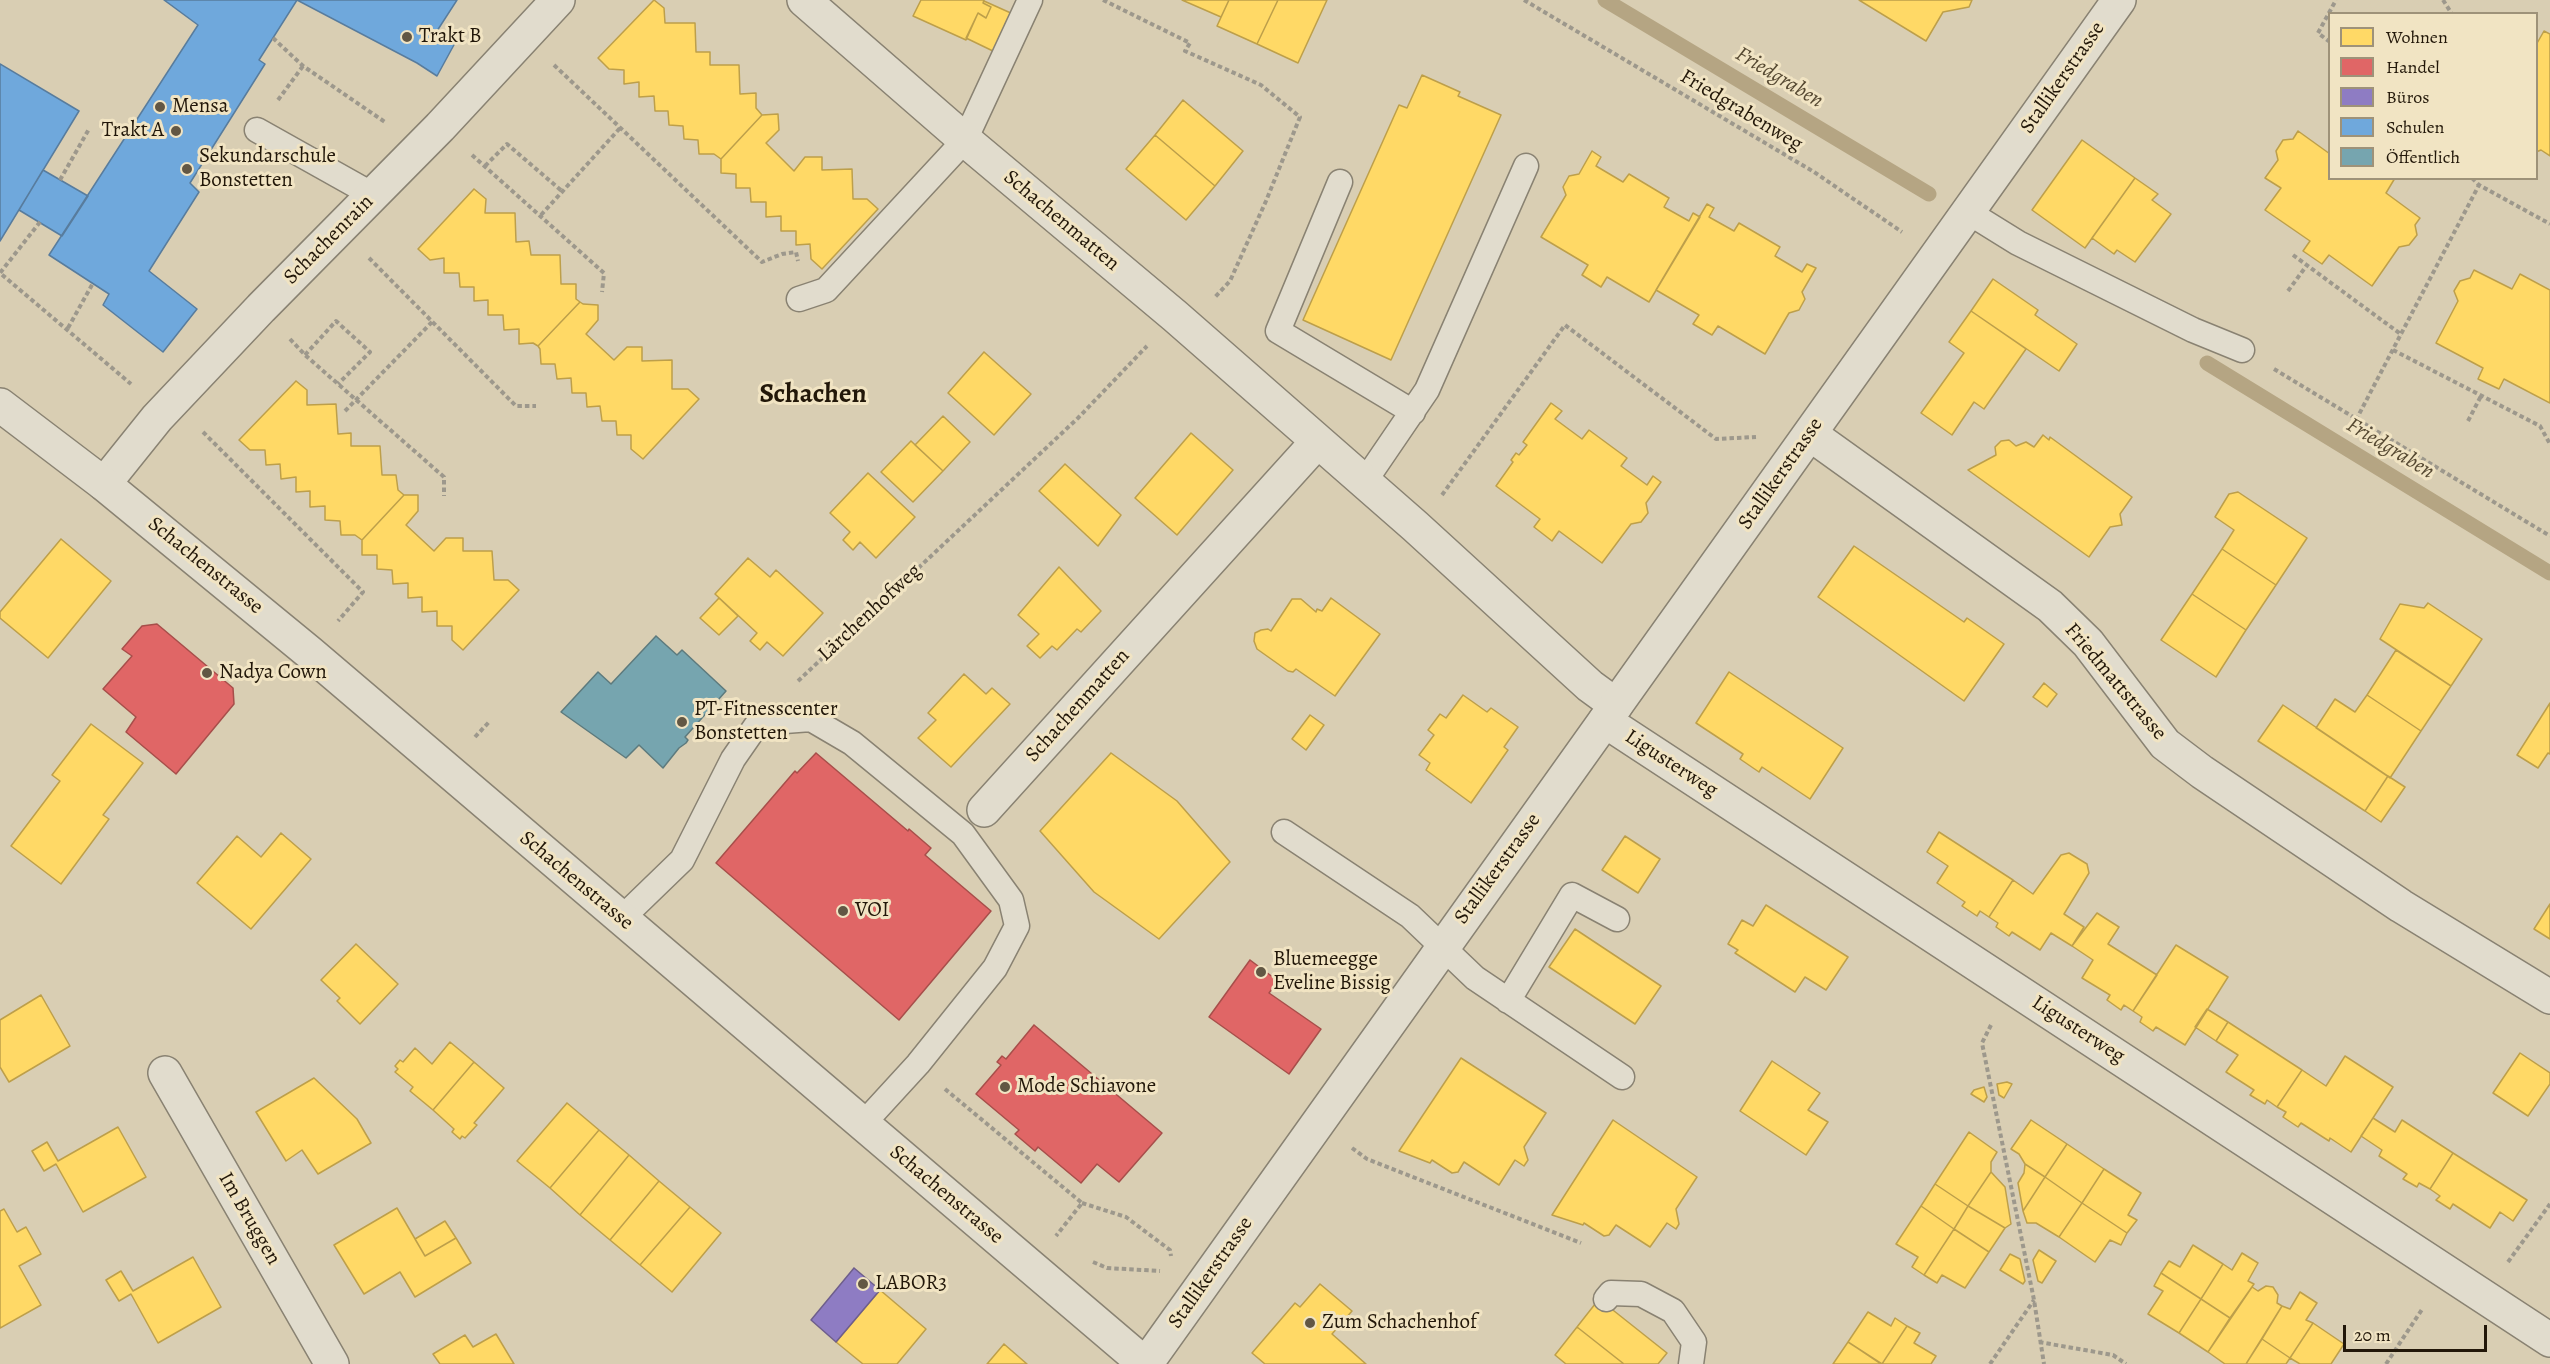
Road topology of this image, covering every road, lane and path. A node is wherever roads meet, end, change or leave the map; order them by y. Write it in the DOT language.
graph roads {
  1 [pos="558,0"];
  2 [pos="804,0"];
  3 [pos="1030,0"];
  4 [pos="1103,0"];
  5 [pos="1524,0"];
  6 [pos="2119,0"];
  7 [pos="2328,15"];
  8 [pos="273,38"];
  9 [pos="2328,40"];
  10 [pos="546,58"];
  11 [pos="387,123"];
  12 [pos="440,127"];
  13 [pos="621,127"];
  14 [pos="89,129"];
  15 [pos="257,130"];
  16 [pos="965,140"];
  17 [pos="485,166"];
  18 [pos="1526,166"];
  19 [pos="60,180"];
  20 [pos="2474,180"];
  21 [pos="1340,182"];
  22 [pos="2479,185"];
  23 [pos="563,192"];
  24 [pos="373,195"];
  25 [pos="1968,212"];
  26 [pos="541,215"];
  27 [pos="40,222"];
  28 [pos="2550,224"];
  29 [pos="341,229"];
  30 [pos="782,254"];
  31 [pos="2293,255"];
  32 [pos="1937,256"];
  33 [pos="2307,265"];
  34 [pos="0,273"];
  35 [pos="93,283"];
  36 [pos="2289,291"];
  37 [pos="602,292"];
  38 [pos="799,299"];
  39 [pos="1209,304"];
  40 [pos="261,308"];
  41 [pos="432,322"];
  42 [pos="68,328"];
  43 [pos="2402,335"];
  44 [pos="1149,344"];
  45 [pos="2242,350"];
  46 [pos="2394,350"];
  47 [pos="305,354"];
  48 [pos="338,384"];
  49 [pos="2481,396"];
  50 [pos="356,400"];
  51 [pos="0,405"];
  52 [pos="536,406"];
  53 [pos="164,410"];
  54 [pos="345,411"];
  55 [pos="1413,412"];
  56 [pos="2356,420"];
  57 [pos="2468,421"];
  58 [pos="1317,442"];
  59 [pos="2550,444"];
  60 [pos="1801,446"];
  61 [pos="1365,481"];
  62 [pos="104,483"];
  63 [pos="444,496"];
  64 [pos="1441,496"];
  65 [pos="2550,536"];
  66 [pos="333,628"];
  67 [pos="1610,713"];
  68 [pos="489,722"];
  69 [pos="758,723"];
  70 [pos="469,745"];
  71 [pos="984,810"];
  72 [pos="1284,832"];
  73 [pos="621,919"];
  74 [pos="1617,919"];
  75 [pos="1442,946"];
  76 [pos="2011,987"];
  77 [pos="2550,997"];
  78 [pos="1508,1001"];
  79 [pos="918,1064"];
  80 [pos="165,1073"];
  81 [pos="1622,1077"];
  82 [pos="863,1124"];
  83 [pos="1348,1146"];
  84 [pos="1082,1203"];
  85 [pos="2550,1204"];
  86 [pos="1054,1239"];
  87 [pos="1581,1243"];
  88 [pos="1171,1261"];
  89 [pos="2446,1272"];
  90 [pos="2483,1297"];
  91 [pos="1606,1299"];
  92 [pos="2034,1300"];
  93 [pos="2550,1340"];
  94 [pos="2039,1342"];
  95 [pos="332,1364"];
  96 [pos="1146,1364"];
  97 [pos="1691,1364"];
  98 [pos="1990,1364"];
  99 [pos="2044,1364"];
  100 [pos="2126,1364"];
  101 [pos="2386,1364"];
  1 -- 12 [label="street, Schachenrain"];
  2 -- 16 [label="street, Schachenmatten"];
  3 -- 16 [label="lane"];
  4 -- 39 [label="path"];
  5 -- 32 [label="path, Friedgrabenweg"];
  6 -- 25 [label="street, Stallikerstrasse"];
  7 -- 9 [label="path"];
  8 -- 11 [label="path"];
  10 -- 13 [label="path"];
  12 -- 17 [label="path"];
  12 -- 24 [label="street, Schachenrain"];
  13 -- 23 [label="path"];
  13 -- 30 [label="path"];
  14 -- 19 [label="path"];
  15 -- 24 [label="lane"];
  16 -- 38 [label="lane"];
  16 -- 58 [label="street, Schachenmatten"];
  17 -- 23 [label="path"];
  17 -- 26 [label="path"];
  18 -- 55 [label="lane"];
  20 -- 22 [label="path"];
  21 -- 55 [label="lane"];
  22 -- 28 [label="path"];
  22 -- 43 [label="path"];
  23 -- 26 [label="path"];
  24 -- 29 [label="street, Schachenrain"];
  25 -- 32 [label="street, Stallikerstrasse"];
  25 -- 45 [label="lane"];
  26 -- 37 [label="path"];
  27 -- 34 [label="path"];
  29 -- 40 [label="street, Schachenrain"];
  29 -- 41 [label="path"];
  31 -- 33 [label="path"];
  32 -- 60 [label="street, Stallikerstrasse"];
  33 -- 36 [label="path"];
  33 -- 43 [label="path"];
  34 -- 42 [label="path"];
  35 -- 42 [label="path"];
  40 -- 47 [label="path"];
  40 -- 53 [label="street, Schachenrain"];
  41 -- 50 [label="path"];
  41 -- 52 [label="path"];
  42 -- 53 [label="path"];
  43 -- 46 [label="path"];
  44 -- 69 [label="path, Lärchenhofweg"];
  45 -- 56 [label="path"];
  46 -- 49 [label="path"];
  46 -- 56 [label="path"];
  47 -- 48 [label="path"];
  47 -- 48 [label="path"];
  48 -- 50 [label="path"];
  49 -- 57 [label="path"];
  49 -- 59 [label="path"];
  50 -- 54 [label="path"];
  50 -- 63 [label="path"];
  51 -- 62 [label="street, Schachenstrasse"];
  53 -- 62 [label="street, Schachenrain"];
  53 -- 66 [label="path"];
  55 -- 61 [label="lane"];
  56 -- 65 [label="path"];
  58 -- 61 [label="street, Schachenmatten"];
  58 -- 71 [label="street, Schachenmatten"];
  60 -- 64 [label="path"];
  60 -- 67 [label="street, Stallikerstrasse"];
  60 -- 77 [label="street, Friedmattstrasse"];
  61 -- 67 [label="street, Schachenmatten"];
  62 -- 73 [label="street, Schachenstrasse"];
  67 -- 75 [label="street, Stallikerstrasse"];
  67 -- 76 [label="street, Ligusterweg"];
  68 -- 70 [label="path"];
  69 -- 73 [label="lane"];
  69 -- 79 [label="lane"];
  72 -- 75 [label="lane"];
  73 -- 82 [label="street, Schachenstrasse"];
  74 -- 78 [label="lane"];
  75 -- 78 [label="lane, Stallikerstrasse"];
  75 -- 96 [label="street, Stallikerstrasse"];
  76 -- 89 [label="street, Ligusterweg"];
  76 -- 92 [label="path"];
  78 -- 81 [label="lane, Stallikerstrasse"];
  79 -- 82 [label="lane"];
  79 -- 84 [label="path"];
  80 -- 95 [label="street, Im Bruggen"];
  82 -- 96 [label="street, Schachenstrasse"];
  83 -- 87 [label="path"];
  84 -- 86 [label="path"];
  84 -- 88 [label="path"];
  85 -- 90 [label="path"];
  89 -- 90 [label="street, Ligusterweg"];
  89 -- 101 [label="path"];
  90 -- 93 [label="street, Ligusterweg"];
  91 -- 97 [label="lane"];
  92 -- 94 [label="path"];
  92 -- 98 [label="path"];
  94 -- 99 [label="path"];
  94 -- 100 [label="path"];
}
